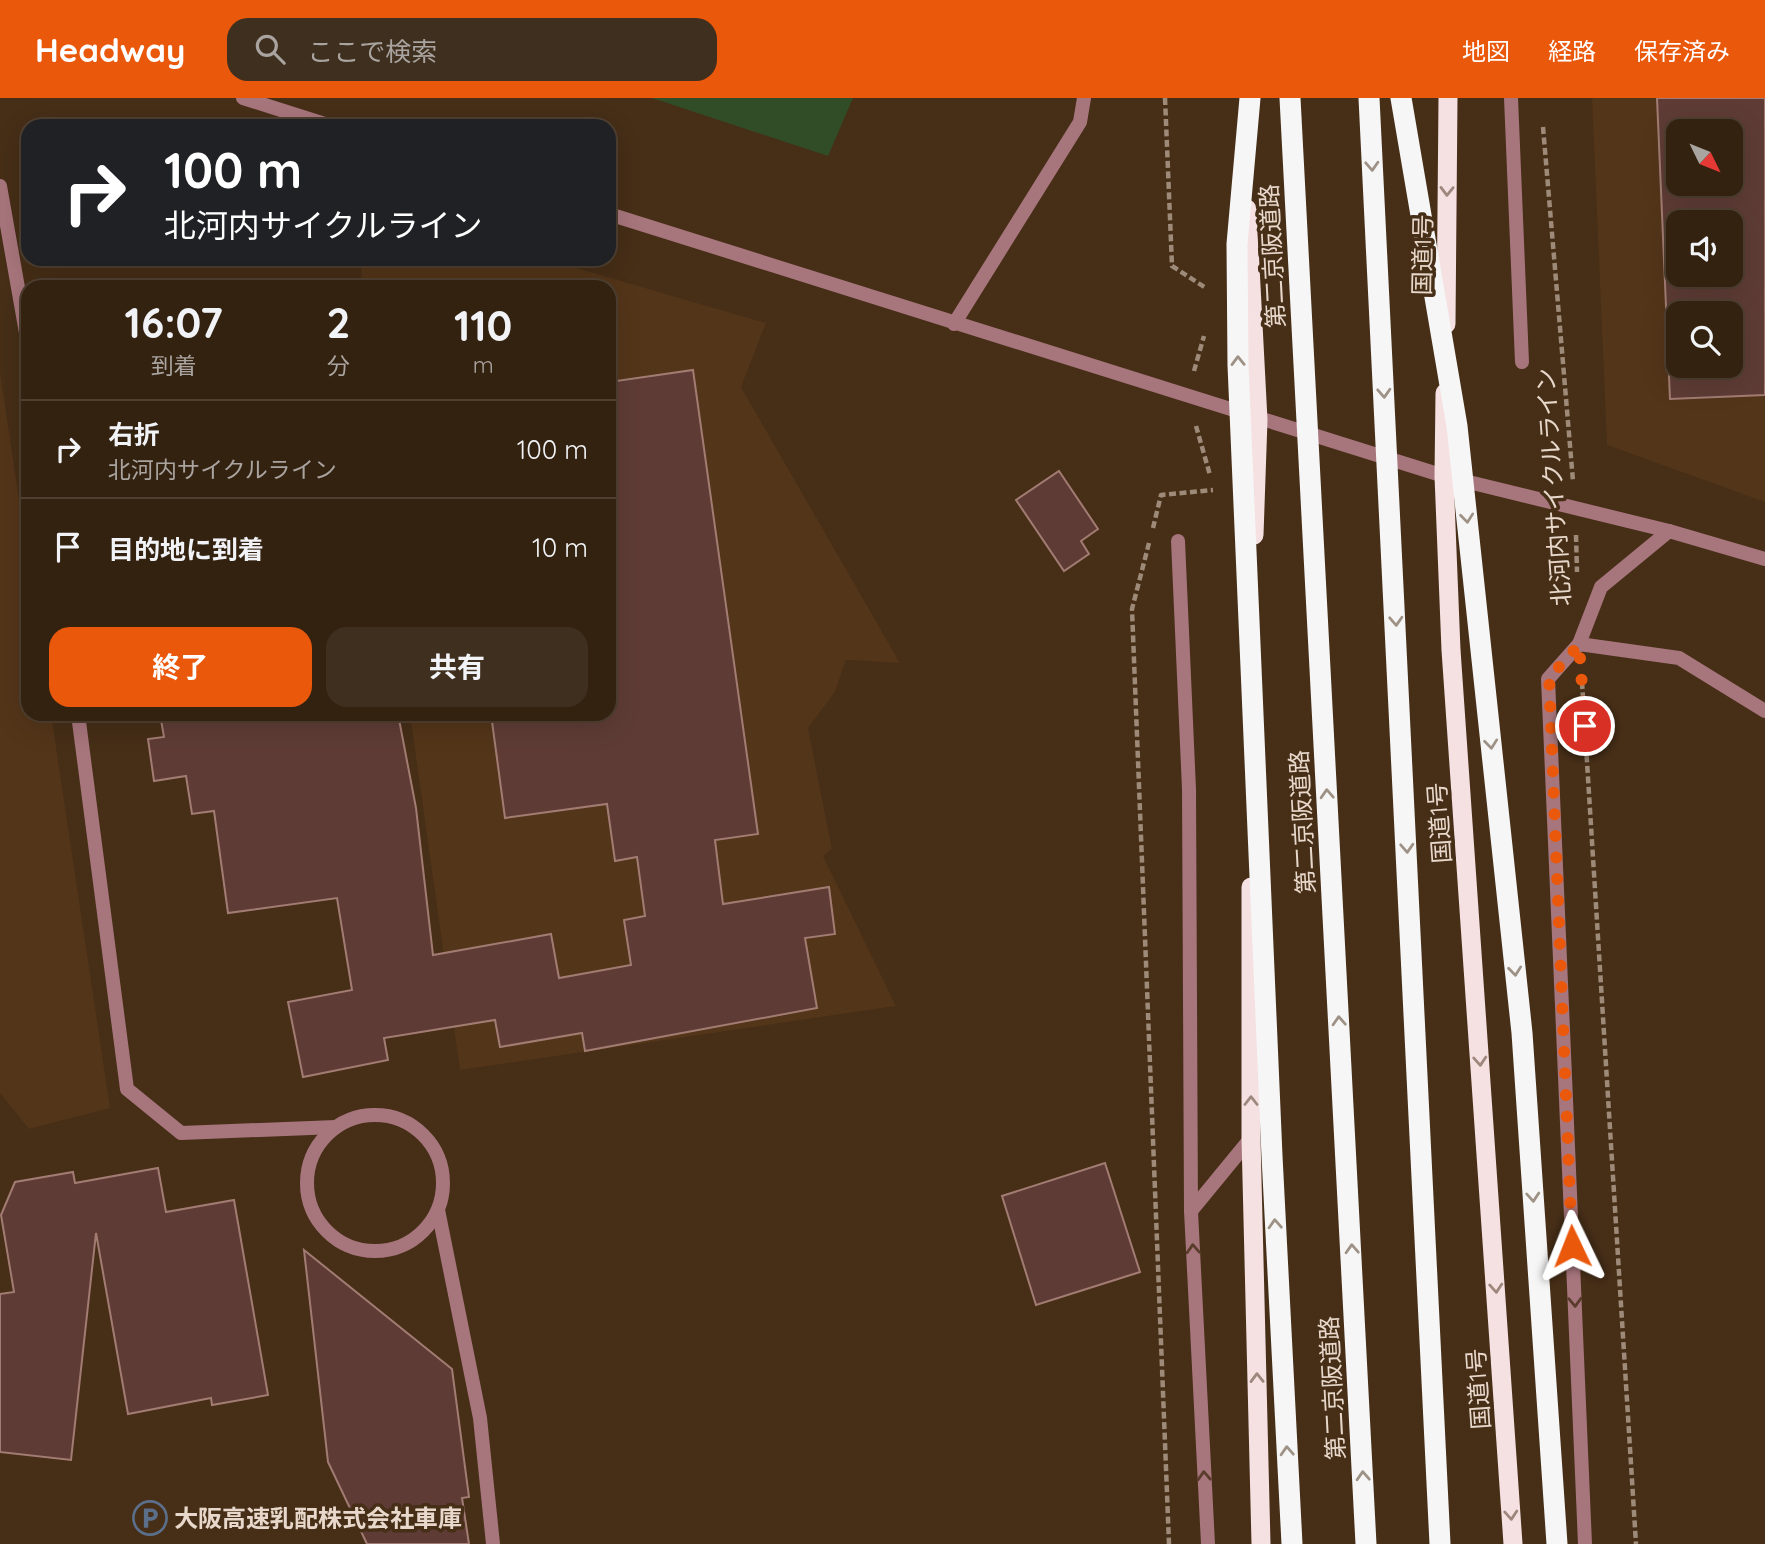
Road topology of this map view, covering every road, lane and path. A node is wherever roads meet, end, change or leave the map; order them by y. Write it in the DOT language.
graph roads {
  1 [pos="243,98"];
  2 [pos="1084,98"];
  3 [pos="1242,98"];
  4 [pos="1250,98"];
  5 [pos="1290,98"];
  6 [pos="1369,98"];
  7 [pos="1401,98"];
  8 [pos="1448,98"];
  9 [pos="1511,98"];
  10 [pos="309,119"];
  11 [pos="1542,125"];
  12 [pos="0,186"];
  13 [pos="616,216"];
  14 [pos="21,304"];
  15 [pos="954,324"];
  16 [pos="1522,362"];
  17 [pos="1258,420"];
  18 [pos="1444,476"];
  19 [pos="1575,508"];
  20 [pos="1669,531"];
  21 [pos="1178,541"];
  22 [pos="1765,559"];
  23 [pos="1577,576"];
  24 [pos="1579,645"];
  25 [pos="1765,710"];
  26 [pos="79,721"];
  27 [pos="336,1127"];
  28 [pos="1251,1138"];
  29 [pos="438,1210"];
  30 [pos="1191,1212"];
  31 [pos="493,1544"];
  32 [pos="1208,1544"];
  33 [pos="1261,1544"];
  34 [pos="1292,1544"];
  35 [pos="1366,1544"];
  36 [pos="1440,1544"];
  37 [pos="1513,1544"];
  38 [pos="1557,1544"];
  39 [pos="1585,1544"];
  40 [pos="1636,1544"];
  1 -- 10 [label="street"];
  2 -- 15 [label="street"];
  3 -- 17 [label="highway"];
  34 -- 4 [label="highway, one-way, bridge"];
  35 -- 5 [label="highway, 第二京阪道路, one-way, bridge"];
  6 -- 36 [label="highway, one-way, bridge"];
  7 -- 38 [label="highway, one-way, bridge"];
  8 -- 18 [label="highway, 国道1号, one-way"];
  9 -- 16 [label="street"];
  11 -- 19 [label="path, 北河内サイクルライン"];
  12 -- 14 [label="street"];
  13 -- 15 [label="street"];
  15 -- 17 [label="street"];
  17 -- 18 [label="street"];
  28 -- 17 [label="highway, one-way, bridge"];
  18 -- 19 [label="street"];
  18 -- 37 [label="highway, 国道1号, one-way"];
  19 -- 20 [label="street"];
  19 -- 23 [label="path, 北河内サイクルライン"];
  20 -- 22 [label="street"];
  20 -- 24 [label="street"];
  21 -- 30 [label="street"];
  24 -- 25 [label="street"];
  24 -- 39 [label="street, one-way"];
  24 -- 40 [label="path"];
  26 -- 27 [label="street"];
  27 -- 29 [label="street"];
  27 -- 29 [label="street"];
  28 -- 30 [label="street"];
  33 -- 28 [label="highway, one-way"];
  29 -- 31 [label="street"];
  32 -- 30 [label="street, one-way"];
}
